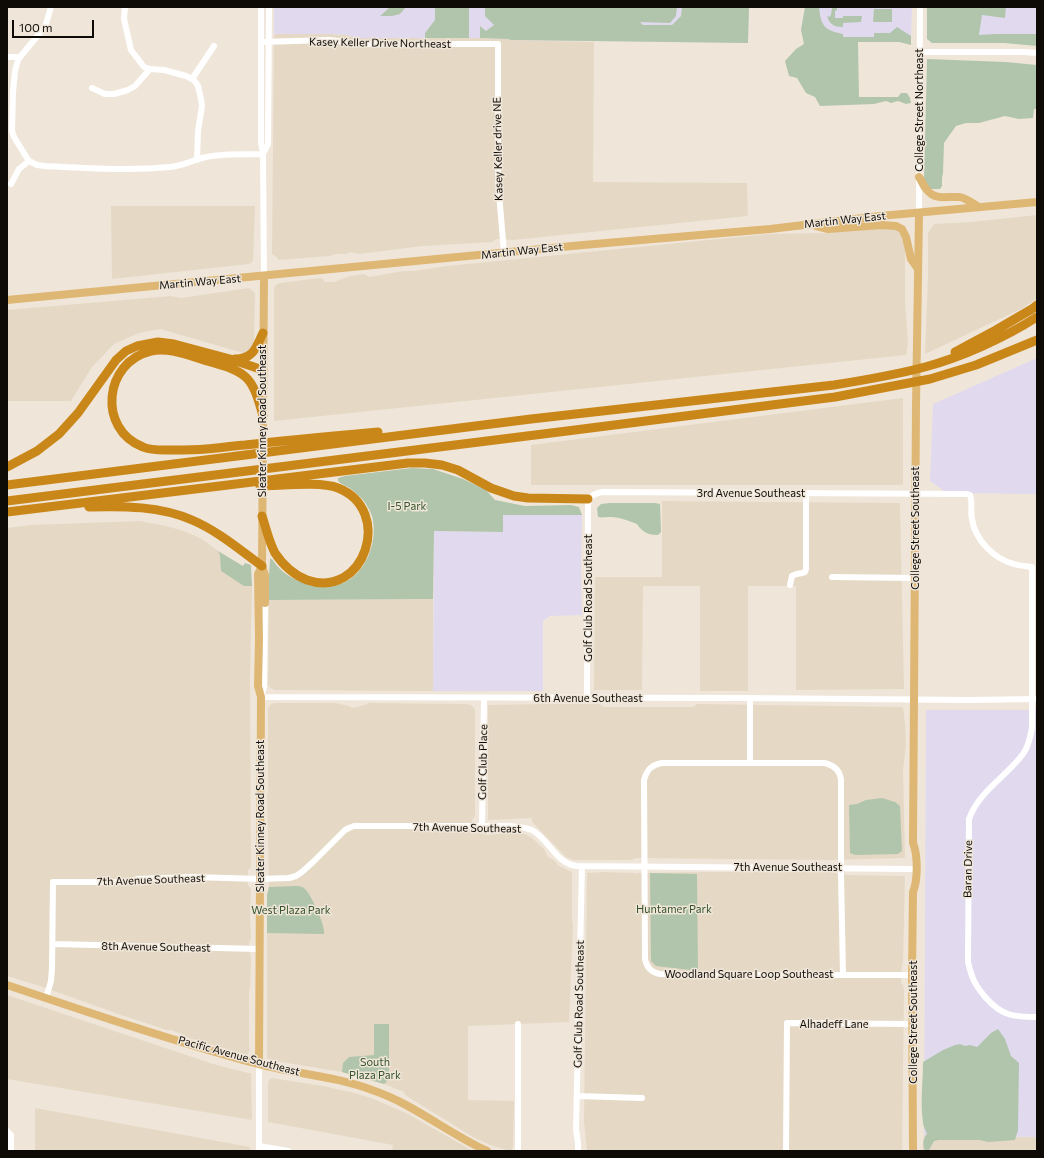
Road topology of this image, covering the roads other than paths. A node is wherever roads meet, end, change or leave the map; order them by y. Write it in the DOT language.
graph roads {
  1 [pos="51,7"];
  2 [pos="125,7"];
  3 [pos="261,7"];
  4 [pos="269,7"];
  5 [pos="920,7"];
  6 [pos="269,41"];
  7 [pos="262,42"];
  8 [pos="498,44"];
  9 [pos="214,46"];
  10 [pos="919,52"];
  11 [pos="1037,53"];
  12 [pos="7,57"];
  13 [pos="20,57"];
  14 [pos="150,69"];
  15 [pos="192,79"];
  16 [pos="92,88"];
  17 [pos="263,154"];
  18 [pos="198,160"];
  19 [pos="30,161"];
  20 [pos="919,176"];
  21 [pos="11,184"];
  22 [pos="1037,202"];
  23 [pos="979,207"];
  24 [pos="918,213"];
  25 [pos="808,224"];
  26 [pos="504,253"];
  27 [pos="918,269"];
  28 [pos="264,276"];
  29 [pos="7,300"];
  30 [pos="1037,305"];
  31 [pos="1037,317"];
  32 [pos="263,333"];
  33 [pos="1037,337"];
  34 [pos="1037,340"];
  35 [pos="1019,347"];
  36 [pos="230,359"];
  37 [pos="926,367"];
  38 [pos="263,370"];
  39 [pos="263,416"];
  40 [pos="531,419"];
  41 [pos="7,467"];
  42 [pos="7,485"];
  43 [pos="204,488"];
  44 [pos="806,494"];
  45 [pos="915,494"];
  46 [pos="588,499"];
  47 [pos="7,501"];
  48 [pos="46,508"];
  49 [pos="7,512"];
  50 [pos="262,516"];
  51 [pos="262,566"];
  52 [pos="832,577"];
  53 [pos="915,578"];
  54 [pos="790,585"];
  55 [pos="265,603"];
  56 [pos="261,697"];
  57 [pos="484,698"];
  58 [pos="587,698"];
  59 [pos="750,698"];
  60 [pos="915,699"];
  61 [pos="1034,700"];
  62 [pos="750,763"];
  63 [pos="482,826"];
  64 [pos="913,843"];
  65 [pos="582,866"];
  66 [pos="644,867"];
  67 [pos="841,867"];
  68 [pos="910,868"];
  69 [pos="260,879"];
  70 [pos="913,892"];
  71 [pos="53,944"];
  72 [pos="259,949"];
  73 [pos="843,975"];
  74 [pos="912,975"];
  75 [pos="7,985"];
  76 [pos="46,998"];
  77 [pos="1037,1017"];
  78 [pos="518,1024"];
  79 [pos="912,1024"];
  80 [pos="259,1064"];
  81 [pos="577,1096"];
  82 [pos="642,1098"];
  83 [pos="7,1132"];
  84 [pos="259,1148"];
  85 [pos="11,1151"];
  86 [pos="288,1151"];
  87 [pos="486,1151"];
  88 [pos="518,1151"];
  89 [pos="579,1151"];
  90 [pos="786,1151"];
  91 [pos="913,1151"];
  1 -- 13 [label="street"];
  2 -- 14 [label="street"];
  3 -- 7 [label="street"];
  4 -- 6 [label="street"];
  5 -- 10 [label="street, College Street Northeast"];
  6 -- 7 [label="street, Kasey Keller Drive Northeast"];
  6 -- 8 [label="street, Kasey Keller Drive Northeast"];
  6 -- 17 [label="street"];
  7 -- 17 [label="street"];
  8 -- 26 [label="street, Kasey Keller drive NE"];
  9 -- 15 [label="street"];
  10 -- 11 [label="street"];
  10 -- 20 [label="street, College Street Northeast"];
  12 -- 13 [label="street"];
  13 -- 19 [label="street"];
  14 -- 15 [label="street"];
  14 -- 16 [label="street"];
  15 -- 18 [label="street"];
  17 -- 18 [label="street"];
  17 -- 28 [label="street"];
  18 -- 19 [label="street"];
  19 -- 21 [label="street"];
  20 -- 23 [label="main road"];
  20 -- 24 [label="street, College Street Northeast"];
  22 -- 23 [label="main road, Martin Way East"];
  23 -- 24 [label="main road, Martin Way East"];
  24 -- 25 [label="main road, Martin Way East"];
  24 -- 27 [label="main road, College Street Southeast"];
  25 -- 26 [label="main road, Martin Way East"];
  25 -- 27 [label="main road"];
  26 -- 28 [label="main road, Martin Way East"];
  27 -- 45 [label="main road, College Street Southeast"];
  28 -- 29 [label="main road, Martin Way East"];
  28 -- 32 [label="main road, Sleater Kinney Road Southeast"];
  30 -- 37 [label="highway"];
  31 -- 37 [label="highway"];
  32 -- 36 [label="highway"];
  32 -- 38 [label="main road, Sleater Kinney Road Southeast"];
  33 -- 35 [label="highway"];
  34 -- 35 [label="highway"];
  35 -- 47 [label="highway"];
  36 -- 38 [label="highway"];
  36 -- 41 [label="highway"];
  37 -- 40 [label="highway"];
  38 -- 39 [label="main road, Sleater Kinney Road Southeast"];
  39 -- 40 [label="highway"];
  39 -- 50 [label="main road, Sleater Kinney Road Southeast"];
  40 -- 42 [label="highway"];
  43 -- 46 [label="highway"];
  43 -- 48 [label="highway"];
  43 -- 50 [label="highway"];
  44 -- 45 [label="street, 3rd Avenue Southeast"];
  44 -- 46 [label="street, 3rd Avenue Southeast"];
  44 -- 54 [label="street"];
  45 -- 53 [label="main road, College Street Southeast"];
  45 -- 61 [label="street, 3rd Avenue Southeast"];
  46 -- 58 [label="street, Golf Club Road Southeast"];
  48 -- 49 [label="highway"];
  48 -- 51 [label="highway"];
  50 -- 51 [label="main road, Sleater Kinney Road Southeast"];
  51 -- 55 [label="main road, Sleater Kinney Road Southeast"];
  51 -- 56 [label="main road, Sleater Kinney Road Southeast"];
  52 -- 53 [label="street"];
  53 -- 60 [label="main road, College Street Southeast"];
  55 -- 56 [label="street, Sleater Kinney Road Southeast"];
  56 -- 57 [label="street, 6th Avenue Southeast"];
  56 -- 69 [label="main road, Sleater Kinney Road Southeast"];
  57 -- 58 [label="street, 6th Avenue Southeast"];
  57 -- 63 [label="street, Golf Club Place"];
  58 -- 59 [label="street, 6th Avenue Southeast"];
  59 -- 60 [label="street, 6th Avenue Southeast"];
  59 -- 62 [label="street"];
  60 -- 61 [label="street, 6th Avenue Southeast"];
  60 -- 64 [label="main road, College Street Southeast"];
  61 -- 77 [label="street, Baran Drive"];
  62 -- 66 [label="street, Woodland Square Loop Southeast"];
  62 -- 67 [label="street, Woodland Square Loop Southeast"];
  63 -- 65 [label="street, 7th Avenue Southeast"];
  63 -- 69 [label="street, 7th Avenue Southeast"];
  64 -- 68 [label="main road, College Street Southeast"];
  64 -- 70 [label="main road, College Street Southeast"];
  65 -- 66 [label="street, 7th Avenue Southeast"];
  65 -- 81 [label="street, Golf Club Road Southeast"];
  66 -- 67 [label="street, 7th Avenue Southeast"];
  66 -- 73 [label="street, Woodland Square Loop Southeast"];
  67 -- 68 [label="street, 7th Avenue Southeast"];
  67 -- 73 [label="street, Woodland Square Loop Southeast"];
  68 -- 70 [label="main road, College Street Southeast"];
  69 -- 71 [label="street, 7th Avenue Southeast"];
  69 -- 72 [label="main road, Sleater Kinney Road Southeast"];
  70 -- 74 [label="main road, College Street Southeast"];
  71 -- 72 [label="street, 8th Avenue Southeast"];
  71 -- 76 [label="street"];
  72 -- 80 [label="main road, Sleater Kinney Road Southeast"];
  73 -- 74 [label="street, Woodland Square Loop Southeast"];
  74 -- 79 [label="main road, College Street Southeast"];
  75 -- 76 [label="main road, Pacific Avenue Southeast"];
  76 -- 80 [label="main road, Pacific Avenue Southeast"];
  78 -- 88 [label="street"];
  79 -- 90 [label="street, Alhadeff Lane"];
  79 -- 91 [label="main road, College Street Southeast"];
  80 -- 84 [label="street, Sleater Kinney Road Southeast"];
  80 -- 87 [label="main road, Pacific Avenue Southeast"];
  81 -- 82 [label="street"];
  81 -- 89 [label="street, Golf Club Road Southeast"];
  83 -- 85 [label="street"];
  84 -- 86 [label="street"];
}
